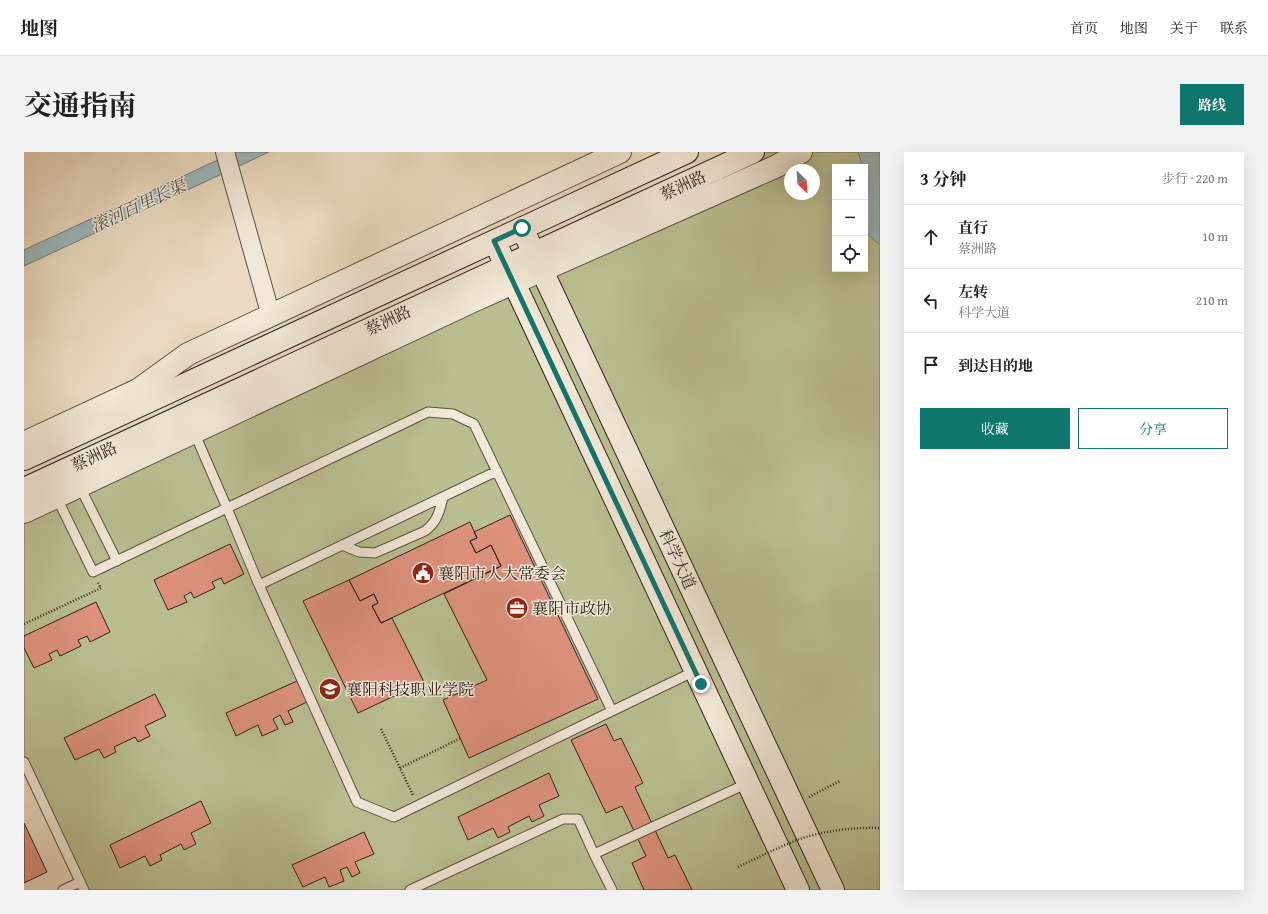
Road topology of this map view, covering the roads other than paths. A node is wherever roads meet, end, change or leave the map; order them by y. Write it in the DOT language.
graph roads {
  1 [pos="225,152"];
  2 [pos="620,152"];
  3 [pos="687,152"];
  4 [pos="753,152"];
  5 [pos="801,152"];
  6 [pos="522,228"];
  7 [pos="494,241"];
  8 [pos="538,262"];
  9 [pos="510,274"];
  10 [pos="271,316"];
  11 [pos="190,423"];
  12 [pos="24,443"];
  13 [pos="24,459"];
  14 [pos="497,471"];
  15 [pos="76,476"];
  16 [pos="52,487"];
  17 [pos="24,489"];
  18 [pos="443,497"];
  19 [pos="227,508"];
  20 [pos="24,512"];
  21 [pos="342,545"];
  22 [pos="117,561"];
  23 [pos="259,585"];
  24 [pos="695,671"];
  25 [pos="612,711"];
  26 [pos="24,762"];
  27 [pos="748,783"];
  28 [pos="594,854"];
  29 [pos="82,886"];
  30 [pos="63,890"];
  31 [pos="410,890"];
  32 [pos="612,890"];
  33 [pos="798,890"];
  34 [pos="833,890"];
  1 -- 10 [label="street"];
  2 -- 10 [label="main road"];
  3 -- 6 [label="main road, 蔡洲路"];
  4 -- 8 [label="main road, 蔡洲路"];
  5 -- 8 [label="main road"];
  6 -- 7 [label="main road, 蔡洲路"];
  6 -- 8 [label="main road, 科学大道"];
  7 -- 9 [label="main road, 科学大道"];
  7 -- 13 [label="main road, 蔡洲路"];
  8 -- 9 [label="main road, 蔡洲路"];
  8 -- 34 [label="main road, 科学大道"];
  9 -- 11 [label="main road, 蔡洲路"];
  9 -- 24 [label="main road, 科学大道"];
  10 -- 12 [label="main road"];
  11 -- 15 [label="main road, 蔡洲路"];
  11 -- 19 [label="lane"];
  14 -- 18 [label="lane"];
  14 -- 19 [label="lane"];
  14 -- 25 [label="lane"];
  15 -- 16 [label="main road, 蔡洲路"];
  15 -- 22 [label="lane"];
  16 -- 17 [label="main road, 蔡洲路"];
  16 -- 20 [label="main road"];
  16 -- 22 [label="lane"];
  18 -- 21 [label="lane"];
  18 -- 21 [label="lane"];
  19 -- 22 [label="lane"];
  19 -- 23 [label="lane"];
  21 -- 23 [label="lane"];
  23 -- 25 [label="lane"];
  24 -- 25 [label="lane"];
  24 -- 27 [label="main road, 科学大道"];
  26 -- 29 [label="lane"];
  27 -- 28 [label="lane"];
  27 -- 33 [label="main road, 科学大道"];
  28 -- 31 [label="lane"];
  28 -- 32 [label="lane"];
  29 -- 30 [label="lane"];
}
